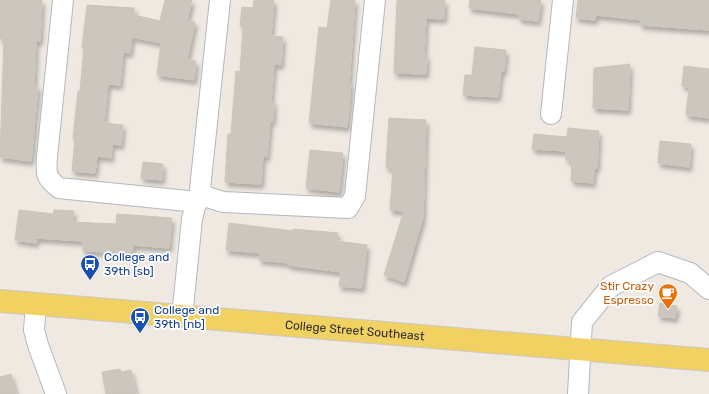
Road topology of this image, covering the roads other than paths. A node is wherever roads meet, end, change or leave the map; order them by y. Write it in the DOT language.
graph roads {
  1 [pos="63,0"];
  2 [pos="220,0"];
  3 [pos="374,0"];
  4 [pos="563,0"];
  5 [pos="551,114"];
  6 [pos="200,197"];
  7 [pos="709,289"];
  8 [pos="0,300"];
  9 [pos="36,304"];
  10 [pos="182,317"];
  11 [pos="580,349"];
  12 [pos="709,360"];
  13 [pos="56,394"];
  14 [pos="578,394"];
  1 -- 6 [label="street"];
  2 -- 6 [label="street"];
  3 -- 6 [label="street"];
  4 -- 5 [label="street"];
  6 -- 10 [label="street"];
  7 -- 11 [label="street"];
  8 -- 9 [label="main road, College Street Southeast"];
  9 -- 10 [label="main road, College Street Southeast"];
  9 -- 13 [label="street"];
  10 -- 11 [label="main road, College Street Southeast"];
  11 -- 12 [label="main road, College Street Southeast"];
  11 -- 14 [label="street"];
}
